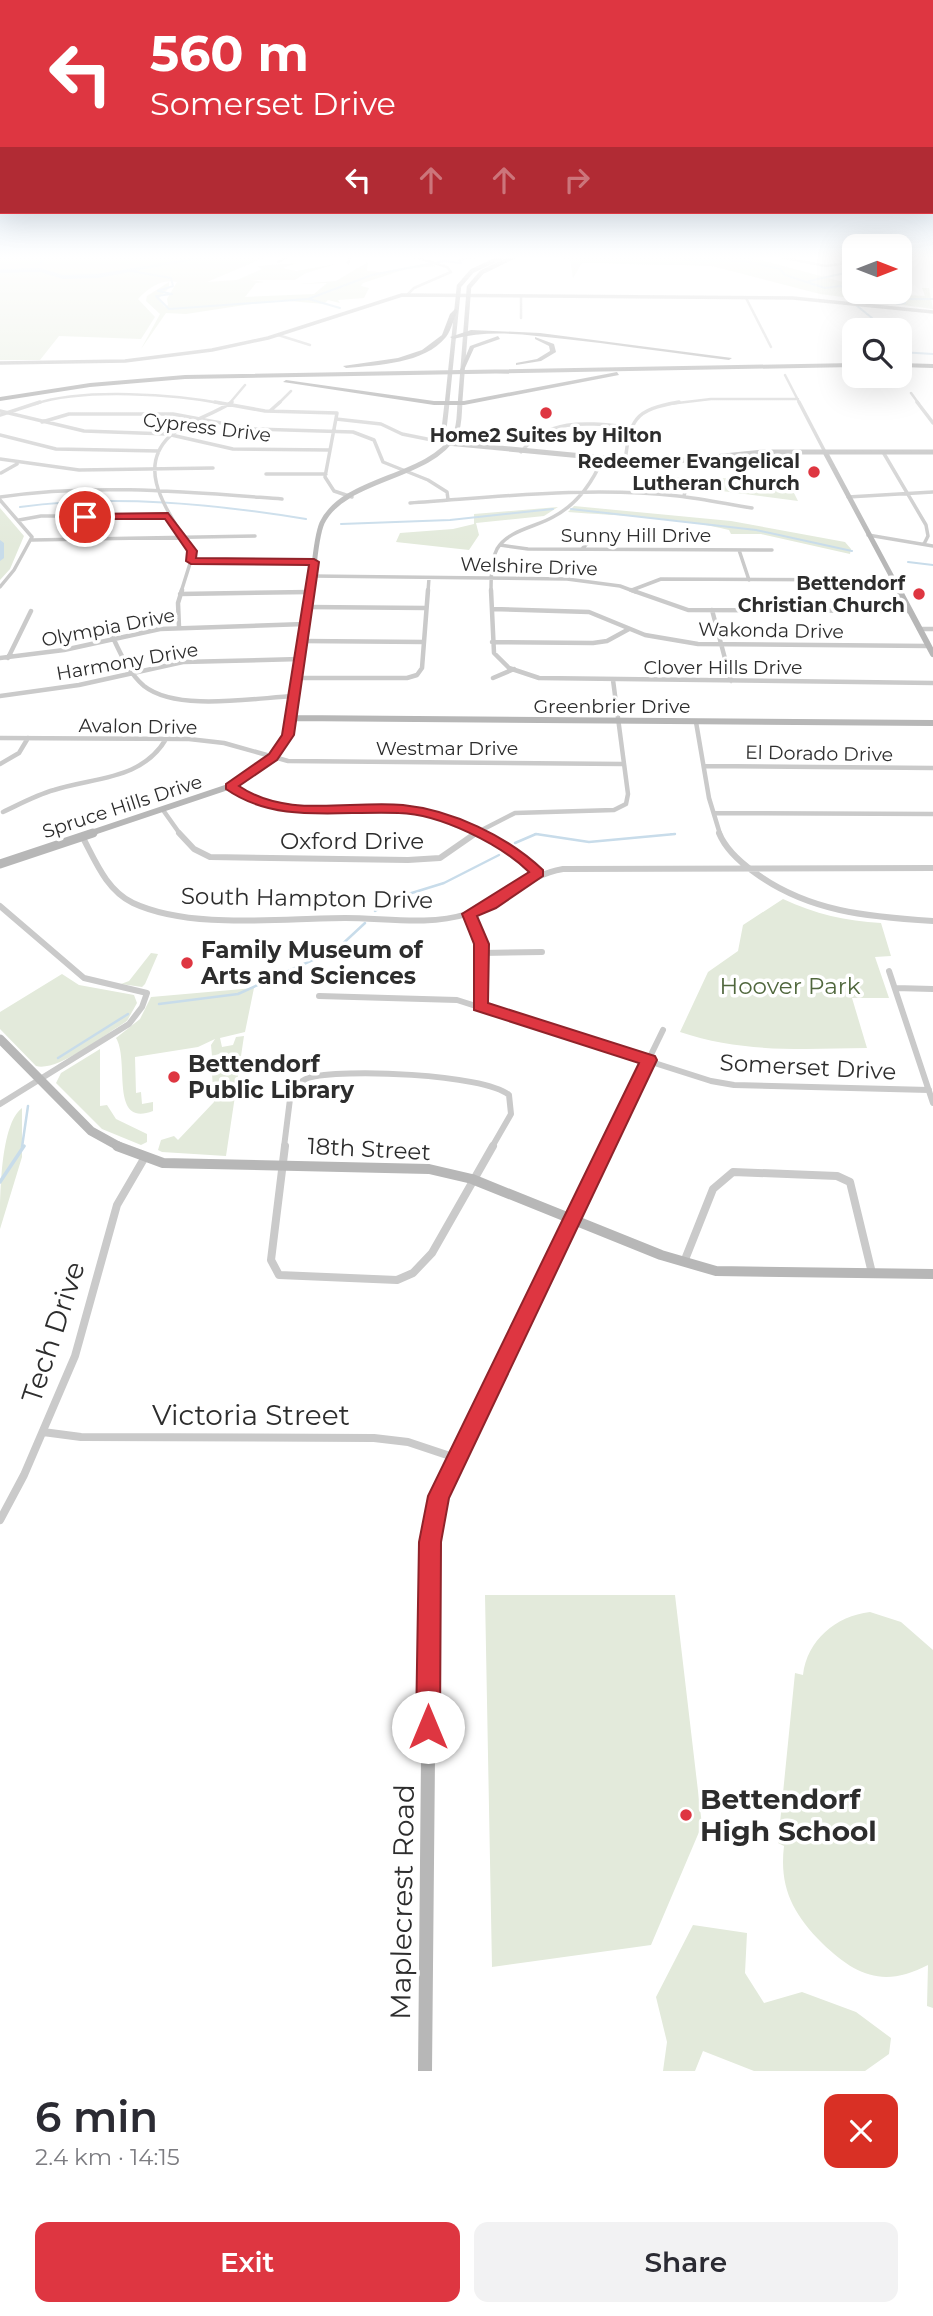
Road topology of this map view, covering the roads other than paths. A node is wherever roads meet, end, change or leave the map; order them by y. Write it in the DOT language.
graph roads {
  1 [pos="184,354"];
  2 [pos="411,354"];
  3 [pos="451,354"];
  4 [pos="463,354"];
  5 [pos="469,354"];
  6 [pos="551,354"];
  7 [pos="680,354"];
  8 [pos="796,361"];
  9 [pos="0,363"];
  10 [pos="842,363"];
  11 [pos="842,363"];
  12 [pos="912,363"];
  13 [pos="933,364"];
  14 [pos="736,366"];
  15 [pos="461,368"];
  16 [pos="476,368"];
  17 [pos="440,370"];
  18 [pos="272,371"];
  19 [pos="786,375"];
  20 [pos="174,378"];
  21 [pos="245,385"];
  22 [pos="291,391"];
  23 [pos="911,393"];
  24 [pos="0,397"];
  25 [pos="798,398"];
  26 [pos="475,402"];
  27 [pos="230,403"];
  28 [pos="447,403"];
  29 [pos="460,403"];
  30 [pos="269,411"];
  31 [pos="7,412"];
  32 [pos="0,413"];
  33 [pos="459,413"];
  34 [pos="201,418"];
  35 [pos="336,419"];
  36 [pos="42,422"];
  37 [pos="933,424"];
  38 [pos="629,427"];
  39 [pos="334,431"];
  40 [pos="0,435"];
  41 [pos="172,435"];
  42 [pos="447,443"];
  43 [pos="330,450"];
  44 [pos="159,451"];
  45 [pos="521,452"];
  46 [pos="825,452"];
  47 [pos="883,452"];
  48 [pos="933,452"];
  49 [pos="0,459"];
  50 [pos="602,460"];
  51 [pos="625,462"];
  52 [pos="17,464"];
  53 [pos="213,468"];
  54 [pos="157,469"];
  55 [pos="403,471"];
  56 [pos="1,473"];
  57 [pos="266,474"];
  58 [pos="326,474"];
  59 [pos="686,485"];
  60 [pos="158,490"];
  61 [pos="933,492"];
  62 [pos="580,493"];
  63 [pos="908,494"];
  64 [pos="352,497"];
  65 [pos="684,497"];
  66 [pos="848,497"];
  67 [pos="0,499"];
  68 [pos="282,499"];
  69 [pos="448,499"];
  70 [pos="410,503"];
  71 [pos="752,508"];
  72 [pos="168,516"];
  73 [pos="19,520"];
  74 [pos="622,531"];
  75 [pos="868,535"];
  76 [pos="255,536"];
  77 [pos="183,538"];
  78 [pos="32,540"];
  79 [pos="703,541"];
  80 [pos="923,544"];
  81 [pos="500,545"];
  82 [pos="933,546"];
  83 [pos="582,549"];
  84 [pos="704,550"];
  85 [pos="739,550"];
  86 [pos="772,550"];
  87 [pos="191,561"];
  88 [pos="314,562"];
  89 [pos="312,576"];
  90 [pos="429,578"];
  91 [pos="492,578"];
  92 [pos="749,580"];
  93 [pos="892,580"];
  94 [pos="0,587"];
  95 [pos="632,590"];
  96 [pos="309,592"];
  97 [pos="180,594"];
  98 [pos="307,607"];
  99 [pos="426,608"];
  100 [pos="492,609"];
  101 [pos="712,610"];
  102 [pos="31,611"];
  103 [pos="909,611"];
  104 [pos="305,624"];
  105 [pos="107,625"];
  106 [pos="179,627"];
  107 [pos="629,629"];
  108 [pos="919,629"];
  109 [pos="933,629"];
  110 [pos="114,639"];
  111 [pos="303,641"];
  112 [pos="424,642"];
  113 [pos="492,642"];
  114 [pos="721,644"];
  115 [pos="928,646"];
  116 [pos="933,654"];
  117 [pos="9,657"];
  118 [pos="0,658"];
  119 [pos="300,659"];
  120 [pos="514,669"];
  121 [pos="133,672"];
  122 [pos="298,678"];
  123 [pos="493,678"];
  124 [pos="613,680"];
  125 [pos="730,681"];
  126 [pos="933,683"];
  127 [pos="0,696"];
  128 [pos="294,696"];
  129 [pos="291,718"];
  130 [pos="617,722"];
  131 [pos="696,722"];
  132 [pos="933,723"];
  133 [pos="0,738"];
  134 [pos="28,738"];
  135 [pos="166,739"];
  136 [pos="273,757"];
  137 [pos="0,764"];
  138 [pos="622,764"];
  139 [pos="705,766"];
  140 [pos="933,768"];
  141 [pos="231,786"];
  142 [pos="163,810"];
  143 [pos="3,812"];
  144 [pos="715,813"];
  145 [pos="933,814"];
  146 [pos="477,832"];
  147 [pos="82,836"];
  148 [pos="0,864"];
  149 [pos="933,868"];
  150 [pos="750,869"];
  151 [pos="538,873"];
  152 [pos="0,906"];
  153 [pos="469,914"];
  154 [pos="933,921"];
  155 [pos="542,952"];
  156 [pos="481,953"];
  157 [pos="889,971"];
  158 [pos="895,988"];
  159 [pos="933,989"];
  160 [pos="319,996"];
  161 [pos="480,1006"];
  162 [pos="663,1030"];
  163 [pos="0,1039"];
  164 [pos="649,1060"];
  165 [pos="41,1079"];
  166 [pos="929,1090"];
  167 [pos="933,1103"];
  168 [pos="0,1104"];
  169 [pos="145,1157"];
  170 [pos="282,1164"];
  171 [pos="472,1179"];
  172 [pos="571,1220"];
  173 [pos="684,1262"];
  174 [pos="872,1273"];
  175 [pos="933,1274"];
  176 [pos="43,1432"];
  177 [pos="456,1458"];
  178 [pos="0,1520"];
  179 [pos="425,2071"];
  1 -- 9 [label="main road"];
  2 -- 18 [label="highway"];
  3 -- 28 [label="main road"];
  4 -- 15 [label="main road"];
  5 -- 15 [label="highway"];
  6 -- 16 [label="highway"];
  7 -- 8 [label="highway"];
  8 -- 10 [label="highway"];
  8 -- 16 [label="highway"];
  11 -- 14 [label="highway"];
  12 -- 13 [label="highway"];
  14 -- 16 [label="highway"];
  14 -- 26 [label="highway"];
  15 -- 16 [label="highway"];
  15 -- 17 [label="highway"];
  15 -- 29 [label="main road"];
  16 -- 17 [label="highway"];
  17 -- 18 [label="highway"];
  17 -- 20 [label="highway"];
  18 -- 24 [label="highway"];
  19 -- 25 [label="street"];
  20 -- 24 [label="highway"];
  20 -- 28 [label="highway"];
  21 -- 27 [label="street"];
  22 -- 30 [label="street"];
  23 -- 37 [label="street"];
  25 -- 38 [label="street"];
  25 -- 46 [label="street"];
  26 -- 29 [label="highway"];
  26 -- 33 [label="highway"];
  27 -- 30 [label="street"];
  27 -- 31 [label="street"];
  27 -- 34 [label="street"];
  28 -- 29 [label="highway"];
  28 -- 42 [label="main road"];
  29 -- 33 [label="main road"];
  30 -- 35 [label="street"];
  31 -- 32 [label="street, Cypress Drive"];
  31 -- 36 [label="street, Cypress Drive"];
  33 -- 42 [label="main road"];
  34 -- 36 [label="street"];
  34 -- 39 [label="street"];
  34 -- 41 [label="street"];
  35 -- 39 [label="street"];
  35 -- 42 [label="street"];
  36 -- 41 [label="street, Cypress Drive"];
  38 -- 45 [label="street"];
  38 -- 51 [label="street"];
  39 -- 43 [label="street"];
  39 -- 55 [label="street"];
  40 -- 44 [label="street"];
  41 -- 43 [label="street, Cypress Drive"];
  41 -- 44 [label="street"];
  42 -- 45 [label="main road"];
  42 -- 55 [label="main road, Spruce Hills Drive"];
  43 -- 58 [label="street"];
  44 -- 54 [label="street"];
  45 -- 50 [label="main road"];
  46 -- 47 [label="main road"];
  46 -- 51 [label="main road"];
  46 -- 66 [label="main road"];
  47 -- 48 [label="main road"];
  47 -- 63 [label="street"];
  49 -- 52 [label="street"];
  50 -- 51 [label="main road"];
  50 -- 62 [label="street"];
  52 -- 54 [label="street"];
  52 -- 56 [label="street"];
  53 -- 54 [label="street"];
  54 -- 60 [label="street"];
  55 -- 64 [label="main road, Spruce Hills Drive"];
  55 -- 69 [label="street"];
  57 -- 58 [label="street"];
  58 -- 64 [label="street"];
  59 -- 65 [label="street"];
  60 -- 67 [label="street"];
  60 -- 68 [label="street"];
  60 -- 72 [label="street"];
  61 -- 63 [label="street"];
  62 -- 65 [label="street"];
  62 -- 69 [label="street"];
  62 -- 81 [label="street"];
  63 -- 66 [label="street"];
  63 -- 80 [label="street"];
  64 -- 88 [label="main road, Spruce Hills Drive"];
  65 -- 71 [label="street"];
  66 -- 75 [label="main road"];
  67 -- 73 [label="street"];
  69 -- 70 [label="street"];
  72 -- 73 [label="street"];
  72 -- 77 [label="street"];
  73 -- 78 [label="street"];
  74 -- 83 [label="street"];
  75 -- 80 [label="street"];
  75 -- 93 [label="main road"];
  76 -- 77 [label="street"];
  77 -- 78 [label="street"];
  77 -- 87 [label="street"];
  78 -- 94 [label="street"];
  79 -- 84 [label="street"];
  80 -- 82 [label="street"];
  81 -- 83 [label="street, Sunny Hill Drive"];
  81 -- 91 [label="street"];
  83 -- 84 [label="street, Sunny Hill Drive"];
  84 -- 85 [label="street, Sunny Hill Drive"];
  85 -- 86 [label="street, Sunny Hill Drive"];
  85 -- 92 [label="street"];
  87 -- 88 [label="street"];
  87 -- 97 [label="street"];
  88 -- 89 [label="main road, Spruce Hills Drive"];
  89 -- 90 [label="street, Welshire Drive"];
  89 -- 96 [label="main road, Spruce Hills Drive"];
  90 -- 91 [label="street, Welshire Drive"];
  90 -- 99 [label="street"];
  91 -- 95 [label="street, Welshire Drive"];
  91 -- 100 [label="street"];
  92 -- 93 [label="street"];
  92 -- 95 [label="street"];
  93 -- 103 [label="main road"];
  95 -- 101 [label="street, Welshire Drive"];
  96 -- 97 [label="street"];
  96 -- 98 [label="main road, Spruce Hills Drive"];
  97 -- 106 [label="street"];
  98 -- 99 [label="street"];
  98 -- 104 [label="main road, Spruce Hills Drive"];
  99 -- 112 [label="street"];
  100 -- 107 [label="street, Wakonda Drive"];
  100 -- 113 [label="street"];
  101 -- 103 [label="street, Welshire Drive"];
  101 -- 114 [label="street"];
  102 -- 117 [label="street"];
  103 -- 108 [label="main road"];
  104 -- 106 [label="street, Olympia Drive"];
  104 -- 111 [label="main road, Spruce Hills Drive"];
  105 -- 110 [label="street"];
  106 -- 110 [label="street, Olympia Drive"];
  107 -- 113 [label="street"];
  107 -- 114 [label="street, Wakonda Drive"];
  108 -- 109 [label="street"];
  108 -- 115 [label="main road"];
  110 -- 117 [label="street, Olympia Drive"];
  110 -- 121 [label="street"];
  111 -- 112 [label="street"];
  111 -- 119 [label="main road, Spruce Hills Drive"];
  112 -- 122 [label="street"];
  113 -- 120 [label="street"];
  114 -- 115 [label="street, Wakonda Drive"];
  114 -- 125 [label="street"];
  115 -- 116 [label="main road"];
  117 -- 118 [label="street, Olympia Drive"];
  119 -- 121 [label="street, Harmony Drive"];
  119 -- 122 [label="main road, Spruce Hills Drive"];
  120 -- 123 [label="street"];
  120 -- 124 [label="street, Clover Hills Drive"];
  121 -- 127 [label="street, Harmony Drive"];
  121 -- 128 [label="street"];
  122 -- 128 [label="main road, Spruce Hills Drive"];
  124 -- 125 [label="street, Clover Hills Drive"];
  124 -- 130 [label="street"];
  125 -- 126 [label="street, Clover Hills Drive"];
  128 -- 129 [label="main road, Spruce Hills Drive"];
  129 -- 130 [label="main road, Greenbrier Drive"];
  129 -- 136 [label="main road, Spruce Hills Drive"];
  130 -- 131 [label="main road, Greenbrier Drive"];
  130 -- 138 [label="street"];
  131 -- 132 [label="main road, Greenbrier Drive"];
  131 -- 139 [label="street"];
  133 -- 134 [label="street, Avalon Drive"];
  134 -- 135 [label="street, Avalon Drive"];
  134 -- 137 [label="street"];
  135 -- 136 [label="street, Avalon Drive"];
  135 -- 143 [label="street"];
  136 -- 138 [label="street, Westmar Drive"];
  136 -- 141 [label="main road, Spruce Hills Drive"];
  138 -- 146 [label="street, Oxford Drive"];
  139 -- 140 [label="street, El Dorado Drive"];
  139 -- 144 [label="street"];
  141 -- 142 [label="main road, Spruce Hills Drive"];
  141 -- 146 [label="street"];
  142 -- 146 [label="street, Oxford Drive"];
  142 -- 147 [label="main road, Spruce Hills Drive"];
  144 -- 145 [label="street"];
  144 -- 150 [label="street"];
  146 -- 151 [label="street"];
  147 -- 148 [label="main road, Spruce Hills Drive"];
  147 -- 153 [label="street, South Hampton Drive"];
  149 -- 150 [label="street, South Hampton Drive"];
  150 -- 151 [label="street, South Hampton Drive"];
  150 -- 154 [label="street"];
  151 -- 153 [label="street, South Hampton Drive"];
  152 -- 165 [label="street"];
  153 -- 156 [label="street"];
  155 -- 156 [label="street"];
  156 -- 161 [label="street"];
  157 -- 158 [label="street"];
  158 -- 159 [label="street"];
  158 -- 166 [label="street"];
  160 -- 161 [label="street, Somerset Drive"];
  161 -- 164 [label="street, Somerset Drive"];
  162 -- 164 [label="street, Maplecrest Road"];
  163 -- 165 [label="main road, 18th Street"];
  164 -- 166 [label="street, Somerset Drive"];
  164 -- 172 [label="street, Maplecrest Road"];
  165 -- 168 [label="street"];
  165 -- 169 [label="main road, 18th Street"];
  166 -- 167 [label="street"];
  169 -- 170 [label="main road, 18th Street"];
  169 -- 176 [label="street, Tech Drive"];
  170 -- 171 [label="main road, 18th Street"];
  170 -- 171 [label="street"];
  170 -- 171 [label="street"];
  171 -- 172 [label="main road, 18th Street"];
  172 -- 173 [label="main road, 18th Street"];
  172 -- 177 [label="main road, Maplecrest Road"];
  173 -- 174 [label="main road, 18th Street"];
  173 -- 174 [label="street"];
  174 -- 175 [label="main road, 18th Street"];
  176 -- 177 [label="street, Victoria Street"];
  176 -- 178 [label="street, Tech Drive"];
  177 -- 179 [label="main road, Maplecrest Road"];
}
